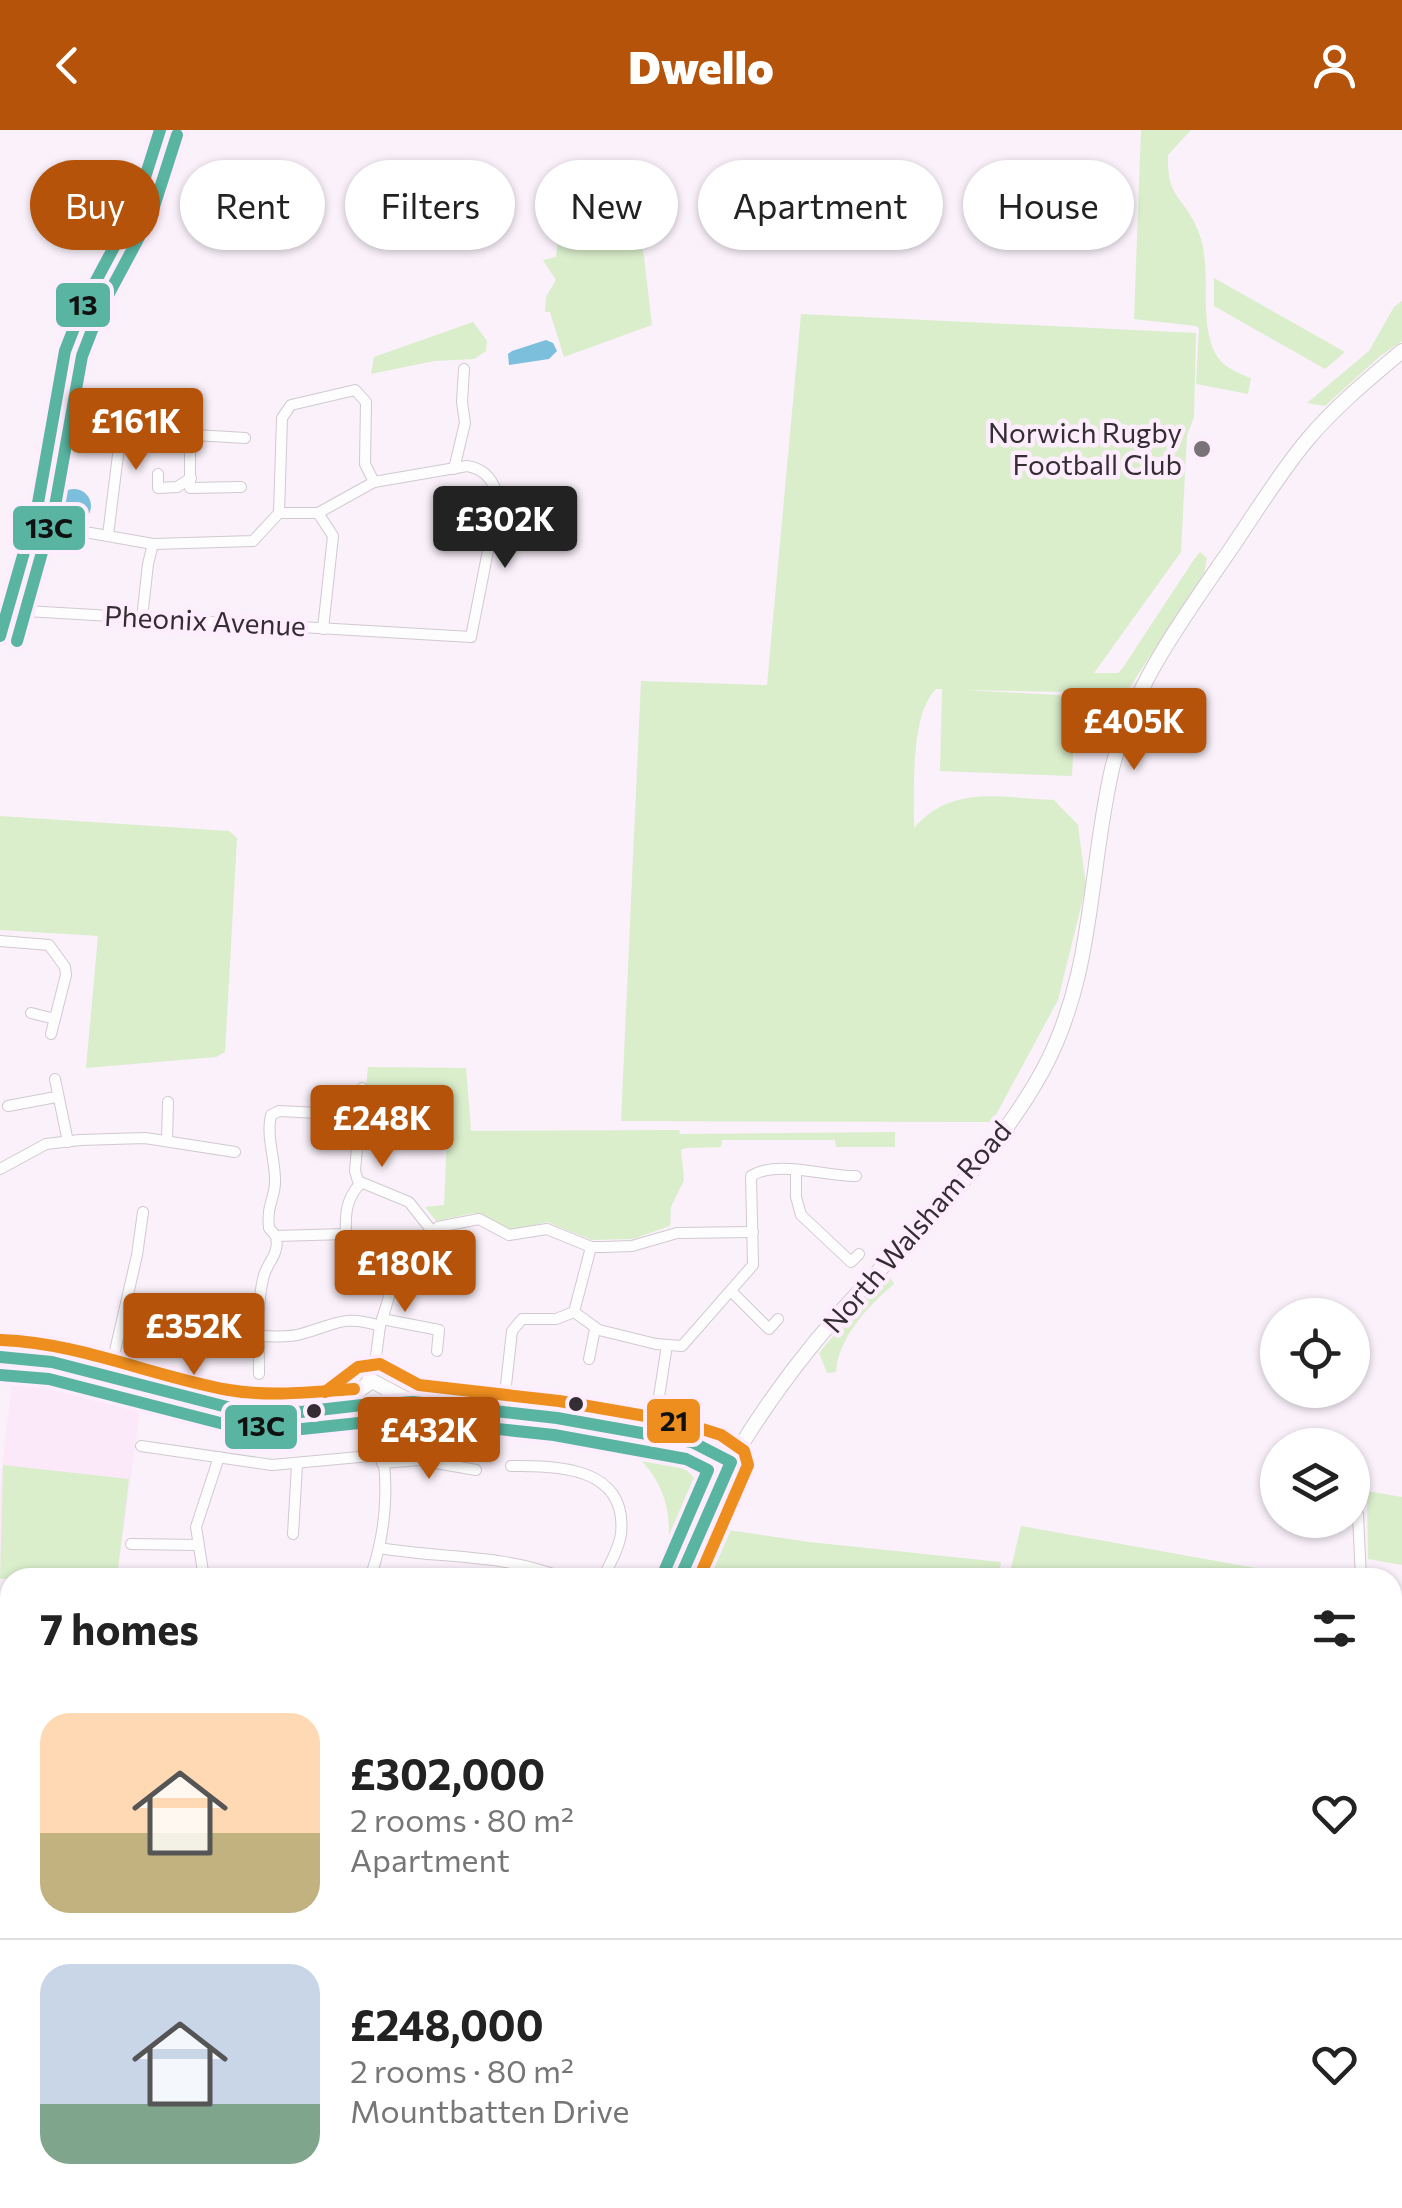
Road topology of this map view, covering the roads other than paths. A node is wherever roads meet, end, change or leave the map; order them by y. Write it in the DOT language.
graph roads {
  1 [pos="160,130"];
  2 [pos="1402,351"];
  3 [pos="468,375"];
  4 [pos="245,438"];
  5 [pos="190,444"];
  6 [pos="454,468"];
  7 [pos="158,474"];
  8 [pos="191,478"];
  9 [pos="374,482"];
  10 [pos="241,487"];
  11 [pos="280,513"];
  12 [pos="318,513"];
  13 [pos="43,532"];
  14 [pos="108,535"];
  15 [pos="154,544"];
  16 [pos="9,610"];
  17 [pos="142,618"];
  18 [pos="323,628"];
  19 [pos="0,636"];
  20 [pos="0,941"];
  21 [pos="31,1013"];
  22 [pos="55,1019"];
  23 [pos="51,1034"];
  24 [pos="54,1079"];
  25 [pos="362,1088"];
  26 [pos="56,1097"];
  27 [pos="168,1102"];
  28 [pos="8,1106"];
  29 [pos="359,1116"];
  30 [pos="167,1140"];
  31 [pos="68,1142"];
  32 [pos="230,1155"];
  33 [pos="0,1169"];
  34 [pos="796,1170"];
  35 [pos="856,1176"];
  36 [pos="360,1184"];
  37 [pos="144,1212"];
  38 [pos="432,1231"];
  39 [pos="754,1232"];
  40 [pos="276,1236"];
  41 [pos="591,1246"];
  42 [pos="841,1273"];
  43 [pos="731,1291"];
  44 [pos="574,1312"];
  45 [pos="778,1320"];
  46 [pos="381,1323"];
  47 [pos="595,1329"];
  48 [pos="259,1336"];
  49 [pos="667,1346"];
  50 [pos="437,1352"];
  51 [pos="376,1356"];
  52 [pos="0,1357"];
  53 [pos="589,1359"];
  54 [pos="259,1374"];
  55 [pos="109,1377"];
  56 [pos="385,1386"];
  57 [pos="371,1400"];
  58 [pos="413,1402"];
  59 [pos="503,1412"];
  60 [pos="668,1418"];
  61 [pos="141,1446"];
  62 [pos="381,1454"];
  63 [pos="219,1457"];
  64 [pos="518,1462"];
  65 [pos="731,1462"];
  66 [pos="297,1465"];
  67 [pos="468,1466"];
  68 [pos="292,1534"];
  69 [pos="1359,1538"];
  70 [pos="130,1544"];
  71 [pos="197,1545"];
  72 [pos="380,1548"];
  73 [pos="207,1568"];
  74 [pos="373,1568"];
  75 [pos="530,1568"];
  76 [pos="608,1568"];
  77 [pos="684,1568"];
  78 [pos="1360,1568"];
  1 -- 16 [label="main road"];
  2 -- 65 [label="main road, North Walsham Road"];
  3 -- 6 [label="street"];
  4 -- 5 [label="street"];
  5 -- 8 [label="street"];
  5 -- 14 [label="street"];
  6 -- 9 [label="street"];
  6 -- 18 [label="street, Pheonix Avenue"];
  7 -- 8 [label="street"];
  8 -- 10 [label="street"];
  9 -- 11 [label="street"];
  9 -- 12 [label="street"];
  11 -- 12 [label="street"];
  11 -- 15 [label="street"];
  12 -- 18 [label="street"];
  13 -- 14 [label="street"];
  14 -- 15 [label="street"];
  15 -- 17 [label="street"];
  16 -- 17 [label="street, Pheonix Avenue"];
  16 -- 19 [label="main road"];
  17 -- 18 [label="street, Pheonix Avenue"];
  20 -- 22 [label="street"];
  21 -- 22 [label="street"];
  22 -- 23 [label="street"];
  24 -- 26 [label="street"];
  25 -- 29 [label="street"];
  26 -- 28 [label="street"];
  26 -- 31 [label="street"];
  27 -- 30 [label="street"];
  29 -- 36 [label="street"];
  29 -- 40 [label="street"];
  30 -- 31 [label="street"];
  30 -- 32 [label="street"];
  31 -- 33 [label="street"];
  34 -- 35 [label="street"];
  34 -- 39 [label="street"];
  34 -- 42 [label="street"];
  36 -- 38 [label="street"];
  36 -- 40 [label="street"];
  37 -- 55 [label="street"];
  38 -- 41 [label="street"];
  38 -- 46 [label="street"];
  39 -- 41 [label="street"];
  39 -- 43 [label="street"];
  40 -- 48 [label="street"];
  41 -- 44 [label="street"];
  43 -- 45 [label="street"];
  43 -- 49 [label="street"];
  44 -- 47 [label="street"];
  44 -- 59 [label="street"];
  46 -- 48 [label="street"];
  46 -- 50 [label="street"];
  46 -- 51 [label="street"];
  47 -- 49 [label="street"];
  47 -- 53 [label="street"];
  48 -- 54 [label="street"];
  49 -- 60 [label="street"];
  51 -- 56 [label="street"];
  51 -- 57 [label="street"];
  52 -- 55 [label="main road"];
  55 -- 57 [label="main road"];
  56 -- 57 [label="main road"];
  56 -- 58 [label="main road"];
  57 -- 58 [label="main road"];
  57 -- 62 [label="street"];
  58 -- 59 [label="main road"];
  59 -- 65 [label="main road"];
  61 -- 63 [label="street"];
  62 -- 66 [label="street"];
  62 -- 67 [label="street"];
  62 -- 72 [label="street"];
  63 -- 66 [label="street"];
  63 -- 71 [label="street"];
  64 -- 76 [label="street"];
  65 -- 77 [label="main road, North Walsham Road"];
  66 -- 68 [label="street"];
  69 -- 78 [label="street"];
  70 -- 71 [label="street"];
  71 -- 73 [label="street"];
  72 -- 74 [label="street"];
  72 -- 75 [label="street"];
}
